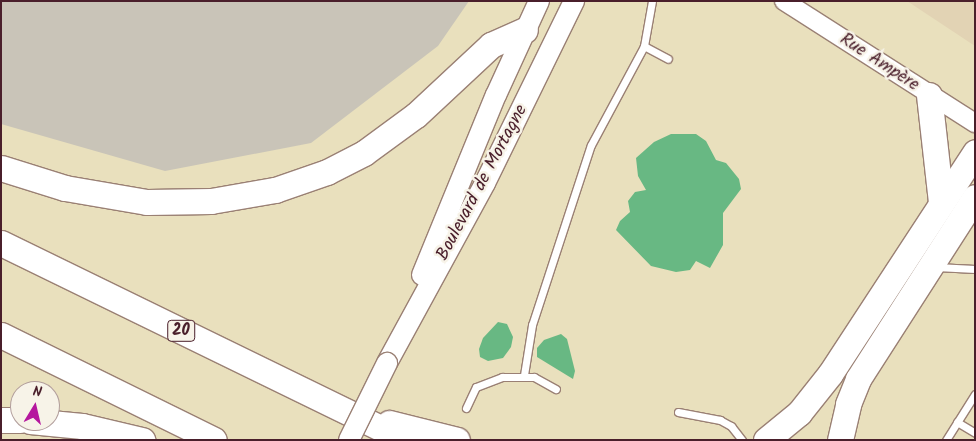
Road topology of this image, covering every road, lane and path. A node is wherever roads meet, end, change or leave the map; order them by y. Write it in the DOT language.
graph roads {
  1 [pos="539,1"];
  2 [pos="574,1"];
  3 [pos="652,1"];
  4 [pos="784,1"];
  5 [pos="525,30"];
  6 [pos="644,46"];
  7 [pos="668,59"];
  8 [pos="929,95"];
  9 [pos="975,123"];
  10 [pos="975,152"];
  11 [pos="1,168"];
  12 [pos="975,197"];
  13 [pos="941,202"];
  14 [pos="1,243"];
  15 [pos="930,266"];
  16 [pos="975,269"];
  17 [pos="1,335"];
  18 [pos="386,363"];
  19 [pos="524,375"];
  20 [pos="556,389"];
  21 [pos="975,394"];
  22 [pos="466,408"];
  23 [pos="678,412"];
  24 [pos="352,414"];
  25 [pos="957,422"];
  26 [pos="60,424"];
  27 [pos="975,433"];
  28 [pos="142,440"];
  29 [pos="214,440"];
  30 [pos="349,440"];
  31 [pos="405,440"];
  32 [pos="457,440"];
  33 [pos="742,440"];
  34 [pos="766,440"];
  35 [pos="840,440"];
  36 [pos="946,440"];
  1 -- 5 [label="main road, Boulevard de Mortagne"];
  2 -- 18 [label="main road, Boulevard de Mortagne"];
  3 -- 6 [label="lane"];
  4 -- 8 [label="street, Rue Ampère"];
  5 -- 11 [label="highway"];
  5 -- 18 [label="main road, Boulevard de Mortagne"];
  6 -- 7 [label="lane"];
  6 -- 19 [label="lane"];
  8 -- 9 [label="street, Rue Ampère"];
  8 -- 13 [label="highway"];
  10 -- 13 [label="highway"];
  12 -- 15 [label="highway"];
  13 -- 34 [label="highway"];
  14 -- 24 [label="highway, 20"];
  15 -- 16 [label="lane"];
  15 -- 35 [label="highway"];
  17 -- 29 [label="highway"];
  18 -- 30 [label="main road, Boulevard de Mortagne, bridge"];
  19 -- 20 [label="lane"];
  19 -- 22 [label="lane"];
  21 -- 25 [label="lane"];
  23 -- 33 [label="lane"];
  24 -- 31 [label="highway, 20"];
  24 -- 32 [label="highway"];
  25 -- 27 [label="lane"];
  25 -- 36 [label="lane"];
  26 -- 28 [label="highway"];
}
